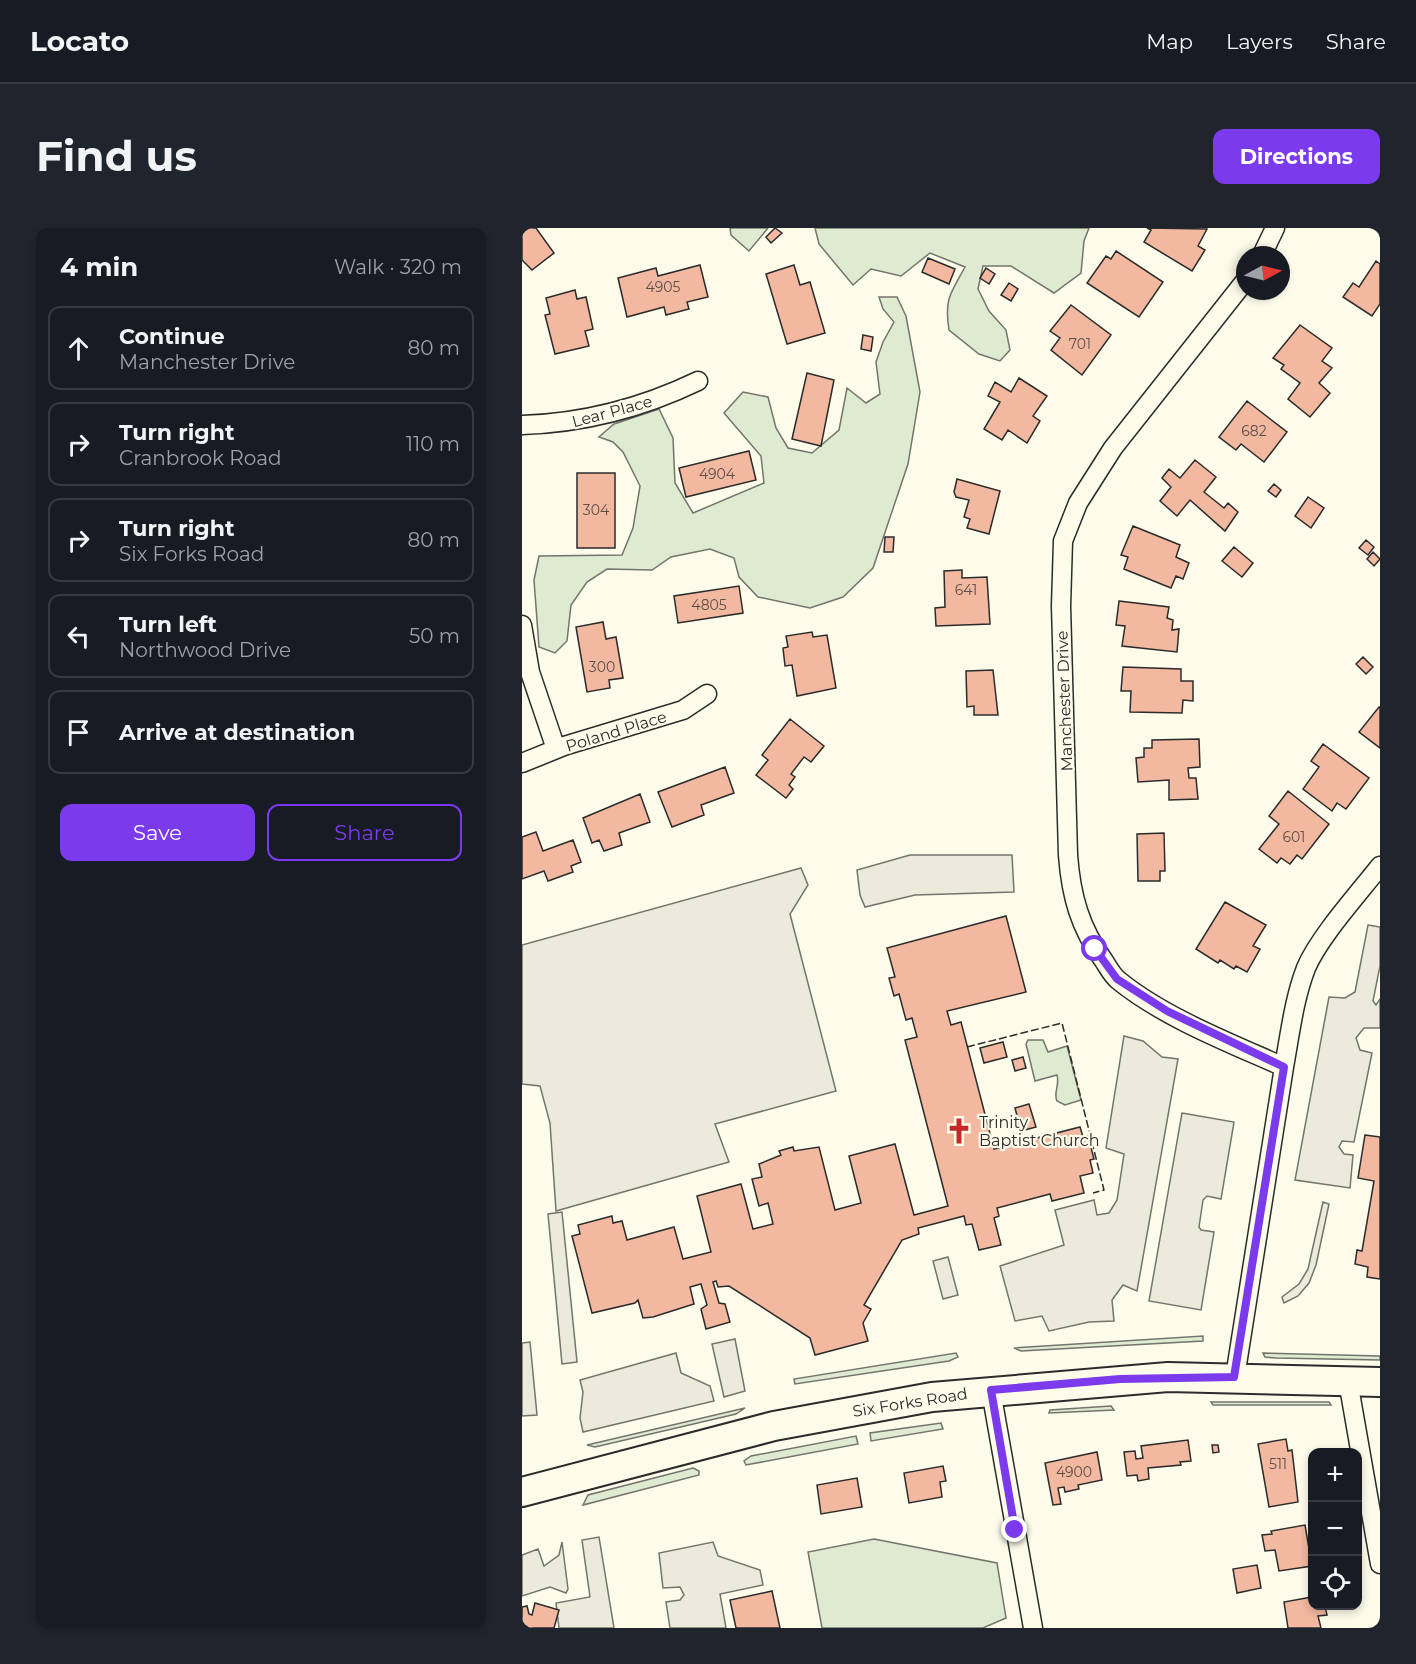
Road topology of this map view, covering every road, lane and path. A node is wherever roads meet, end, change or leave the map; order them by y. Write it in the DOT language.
graph roads {
  1 [pos="1275,228"];
  2 [pos="1266,246"];
  3 [pos="1236,292"];
  4 [pos="698,381"];
  5 [pos="522,425"];
  6 [pos="522,625"];
  7 [pos="707,694"];
  8 [pos="556,749"];
  9 [pos="522,763"];
  10 [pos="1380,866"];
  11 [pos="1284,1067"];
  12 [pos="1234,1377"];
  13 [pos="1348,1381"];
  14 [pos="1380,1382"];
  15 [pos="991,1390"];
  16 [pos="522,1491"];
  17 [pos="1380,1564"];
  18 [pos="1033,1628"];
  1 -- 2 [label="street"];
  3 -- 11 [label="street, Manchester Drive"];
  4 -- 5 [label="street, Lear Place"];
  6 -- 8 [label="street"];
  7 -- 8 [label="street, Poland Place"];
  8 -- 9 [label="street, Poland Place"];
  10 -- 11 [label="street"];
  11 -- 12 [label="street"];
  12 -- 13 [label="main road, Six Forks Road"];
  12 -- 15 [label="main road, Six Forks Road"];
  13 -- 14 [label="main road, Six Forks Road"];
  13 -- 17 [label="street"];
  15 -- 16 [label="main road, Six Forks Road"];
  15 -- 18 [label="street"];
}
